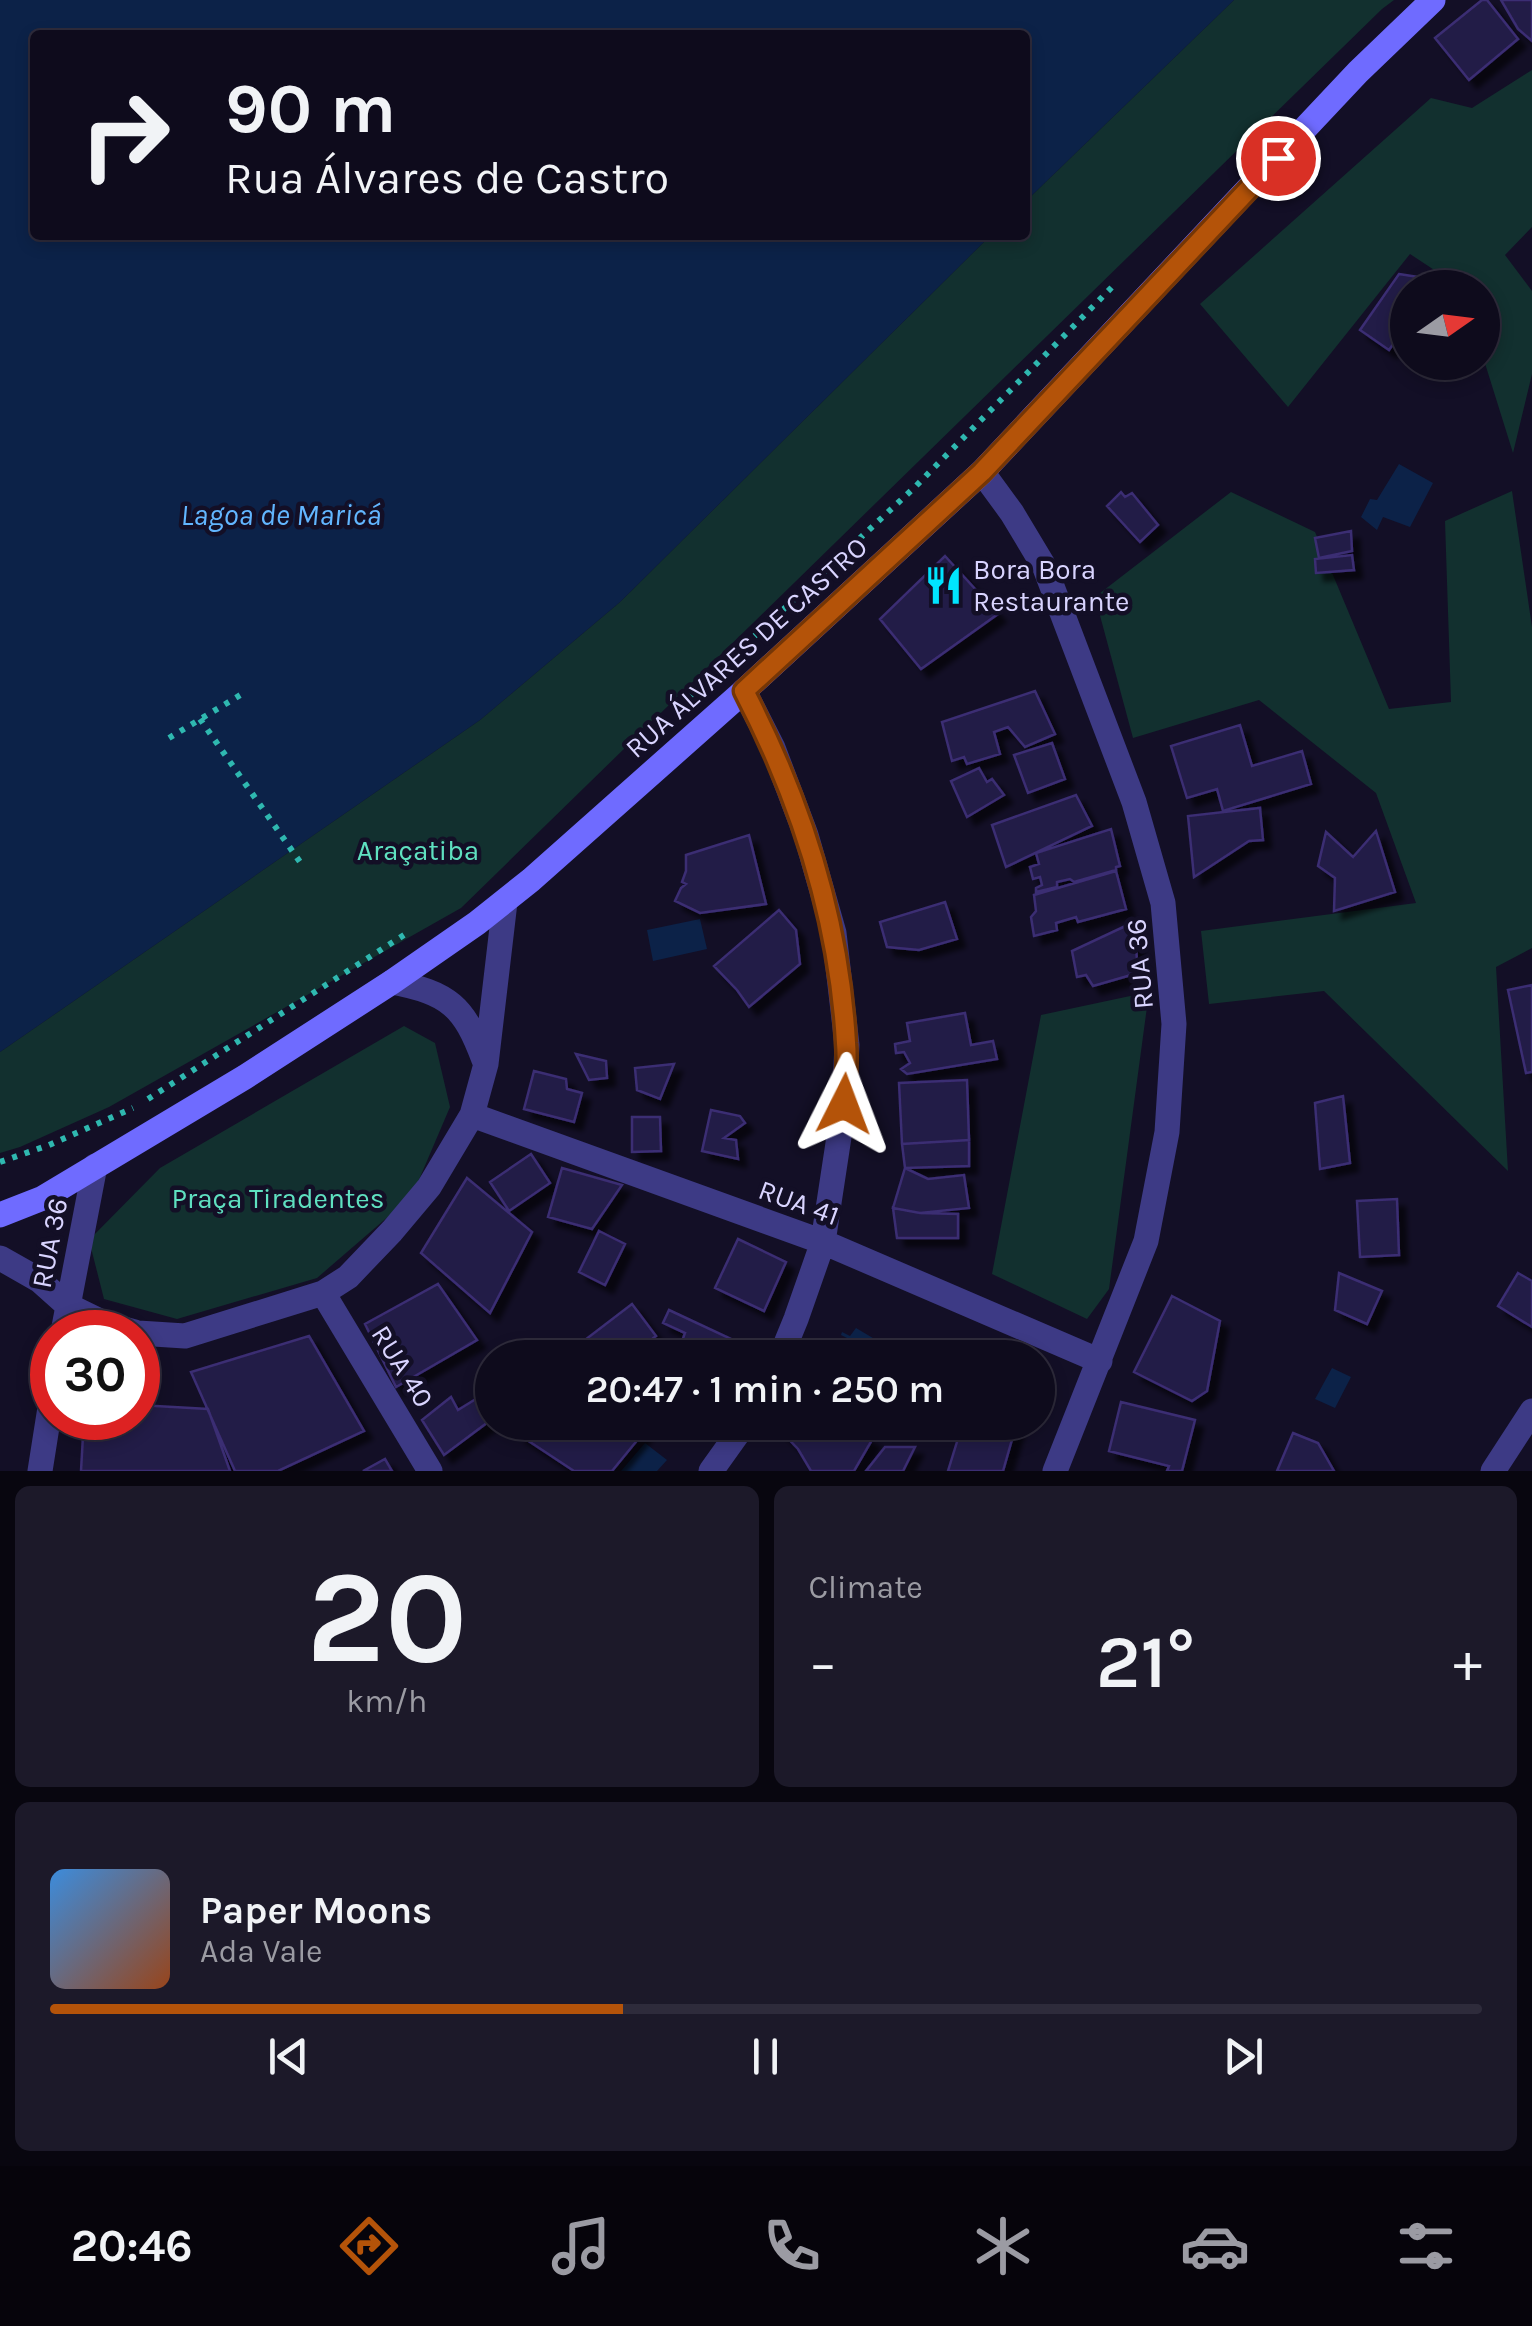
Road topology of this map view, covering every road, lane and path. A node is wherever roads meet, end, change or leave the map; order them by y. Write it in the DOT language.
graph roads {
  1 [pos="1433,0"];
  2 [pos="1120,278"];
  3 [pos="982,472"];
  4 [pos="744,691"];
  5 [pos="242,694"];
  6 [pos="678,707"];
  7 [pos="200,720"];
  8 [pos="169,738"];
  9 [pos="300,862"];
  10 [pos="505,902"];
  11 [pos="409,932"];
  12 [pos="392,982"];
  13 [pos="486,1064"];
  14 [pos="472,1115"];
  15 [pos="0,1162"];
  16 [pos="95,1166"];
  17 [pos="0,1215"];
  18 [pos="823,1242"];
  19 [pos="0,1258"];
  20 [pos="322,1293"];
  21 [pos="68,1305"];
  22 [pos="67,1310"];
  23 [pos="78,1310"];
  24 [pos="160,1334"];
  25 [pos="788,1340"];
  26 [pos="1100,1360"];
  27 [pos="1532,1411"];
  28 [pos="45,1440"];
  29 [pos="733,1440"];
  30 [pos="40,1471"];
  31 [pos="430,1471"];
  32 [pos="711,1471"];
  33 [pos="1055,1471"];
  34 [pos="1494,1471"];
  1 -- 3 [label="street, RUA ÁLVARES DE CASTRO"];
  2 -- 6 [label="path"];
  3 -- 4 [label="street, RUA ÁLVARES DE CASTRO"];
  3 -- 26 [label="street, RUA 36"];
  4 -- 10 [label="street, RUA ÁLVARES DE CASTRO"];
  4 -- 18 [label="street"];
  5 -- 7 [label="path"];
  7 -- 8 [label="path"];
  7 -- 9 [label="path"];
  10 -- 12 [label="street, RUA ÁLVARES DE CASTRO"];
  10 -- 13 [label="street"];
  11 -- 15 [label="path"];
  12 -- 13 [label="street"];
  12 -- 16 [label="street, RUA ÁLVARES DE CASTRO"];
  13 -- 14 [label="street"];
  14 -- 18 [label="street, RUA 41"];
  14 -- 20 [label="street"];
  16 -- 17 [label="street, RUA ÁLVARES DE CASTRO"];
  16 -- 21 [label="street, RUA 36"];
  18 -- 25 [label="street"];
  18 -- 26 [label="street, RUA 41"];
  19 -- 21 [label="street"];
  20 -- 24 [label="street"];
  20 -- 31 [label="street, RUA 40"];
  21 -- 22 [label="street, RUA 36"];
  21 -- 23 [label="street"];
  26 -- 33 [label="street, RUA 36"];
  27 -- 34 [label="street"];
  28 -- 30 [label="street"];
  29 -- 32 [label="street"];
}
